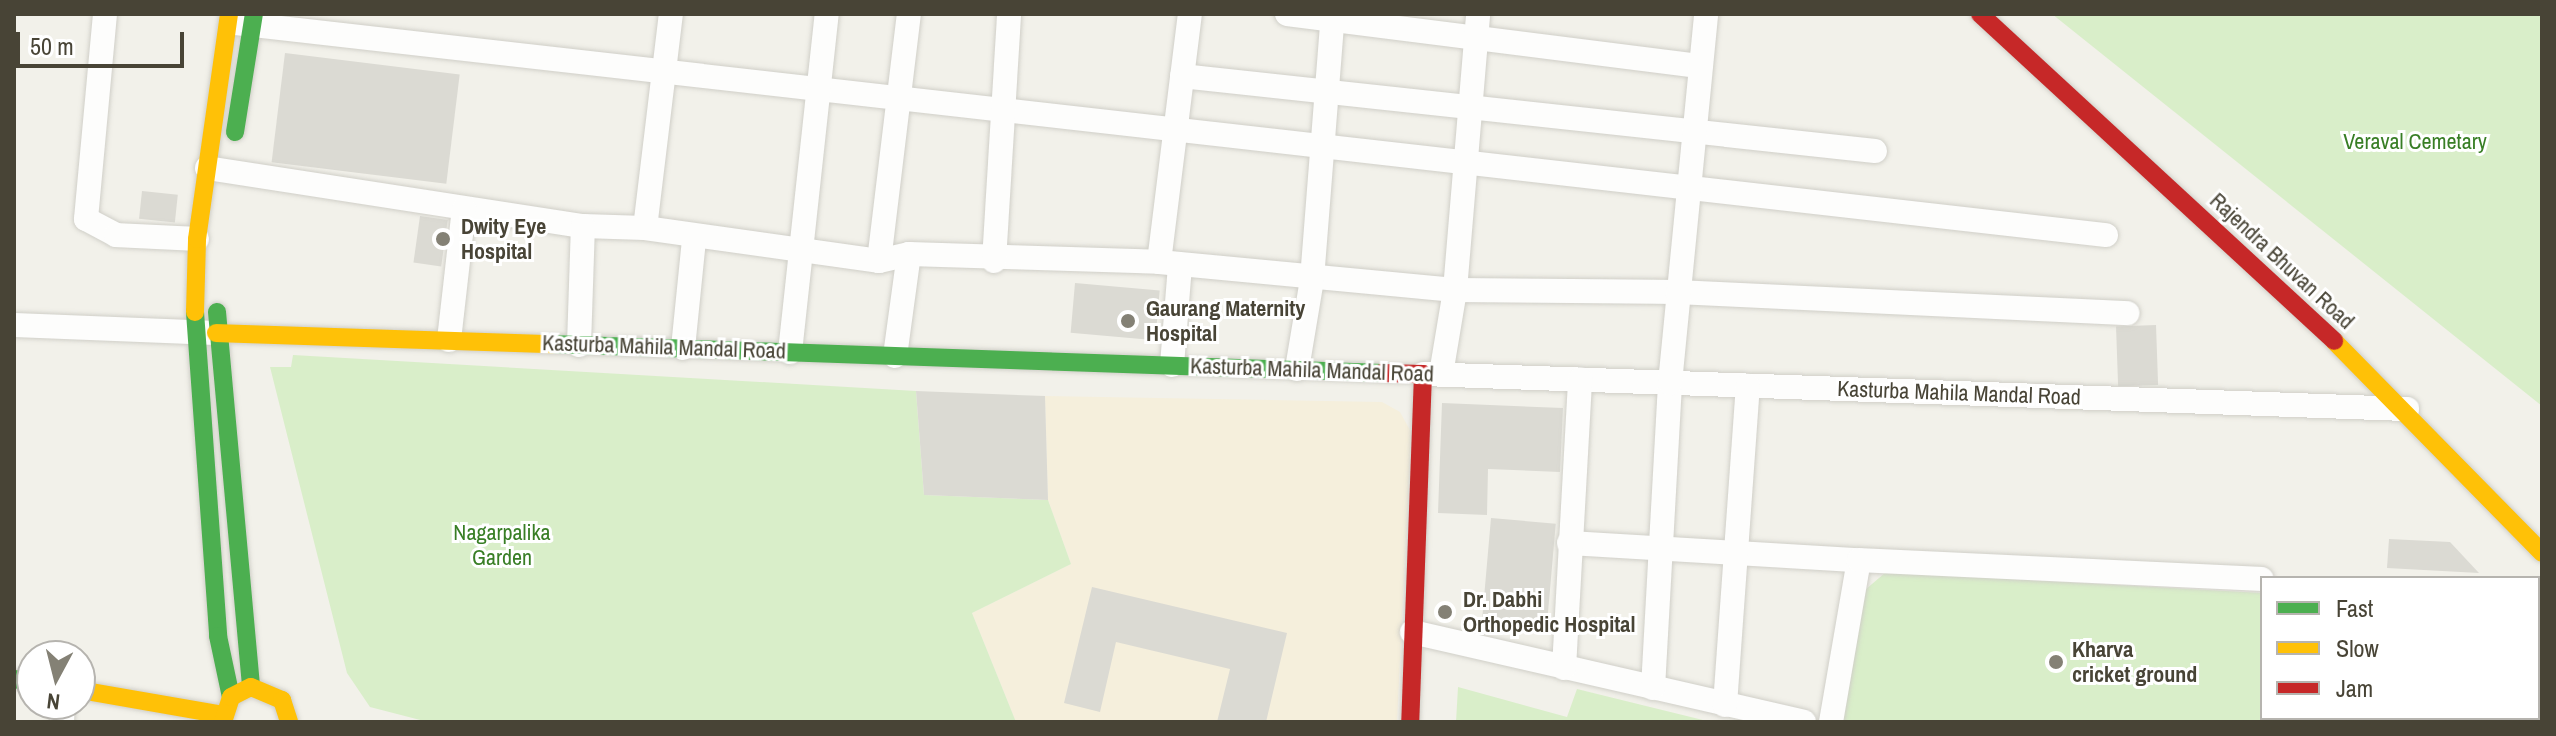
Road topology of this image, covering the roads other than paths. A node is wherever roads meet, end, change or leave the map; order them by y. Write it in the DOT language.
graph roads {
  1 [pos="105,14"];
  2 [pos="671,14"];
  3 [pos="827,14"];
  4 [pos="909,14"];
  5 [pos="1009,14"];
  6 [pos="1190,14"];
  7 [pos="1287,14"];
  8 [pos="1706,14"];
  9 [pos="1980,14"];
  10 [pos="1332,17"];
  11 [pos="228,18"];
  12 [pos="253,20"];
  13 [pos="1477,26"];
  14 [pos="1701,66"];
  15 [pos="663,72"];
  16 [pos="1182,76"];
  17 [pos="816,89"];
  18 [pos="1325,91"];
  19 [pos="899,98"];
  20 [pos="1468,107"];
  21 [pos="998,109"];
  22 [pos="1175,129"];
  23 [pos="1694,132"];
  24 [pos="1319,146"];
  25 [pos="1875,151"];
  26 [pos="1463,162"];
  27 [pos="218,169"];
  28 [pos="1690,188"];
  29 [pos="225,198"];
  30 [pos="464,209"];
  31 [pos="583,226"];
  32 [pos="645,228"];
  33 [pos="2106,235"];
  34 [pos="197,239"];
  35 [pos="694,239"];
  36 [pos="802,254"];
  37 [pos="909,254"];
  38 [pos="879,261"];
  39 [pos="994,261"];
  40 [pos="1170,263"];
  41 [pos="1312,279"];
  42 [pos="218,287"];
  43 [pos="1455,290"];
  44 [pos="1678,292"];
  45 [pos="2128,313"];
  46 [pos="14,325"];
  47 [pos="205,332"];
  48 [pos="449,340"];
  49 [pos="579,345"];
  50 [pos="683,348"];
  51 [pos="790,352"];
  52 [pos="895,356"];
  53 [pos="1172,365"];
  54 [pos="1297,369"];
  55 [pos="1432,374"];
  56 [pos="1580,379"];
  57 [pos="1670,383"];
  58 [pos="1748,386"];
  59 [pos="2407,409"];
  60 [pos="1569,543"];
  61 [pos="1660,547"];
  62 [pos="1735,552"];
  63 [pos="2542,553"];
  64 [pos="1859,560"];
  65 [pos="2260,579"];
  66 [pos="1412,632"];
  67 [pos="1564,668"];
  68 [pos="251,687"];
  69 [pos="1653,688"];
  70 [pos="96,693"];
  71 [pos="231,697"];
  72 [pos="1725,705"];
  73 [pos="223,719"];
  74 [pos="291,721"];
  75 [pos="1410,722"];
  76 [pos="1804,722"];
  77 [pos="1831,722"];
  1 -- 34 [label="street"];
  2 -- 15 [label="street"];
  3 -- 17 [label="street"];
  4 -- 19 [label="street"];
  5 -- 21 [label="street"];
  6 -- 16 [label="street"];
  7 -- 10 [label="street"];
  8 -- 14 [label="street"];
  9 -- 59 [label="street, Rajendra Bhuvan Road"];
  10 -- 13 [label="street"];
  10 -- 18 [label="street"];
  11 -- 12 [label="street"];
  11 -- 27 [label="street"];
  12 -- 15 [label="street"];
  12 -- 27 [label="street"];
  13 -- 14 [label="street"];
  13 -- 20 [label="street"];
  14 -- 23 [label="street"];
  15 -- 17 [label="street"];
  15 -- 32 [label="street"];
  16 -- 18 [label="street"];
  16 -- 22 [label="street"];
  17 -- 19 [label="street"];
  17 -- 36 [label="street"];
  18 -- 20 [label="street"];
  18 -- 24 [label="street"];
  19 -- 21 [label="street"];
  19 -- 38 [label="street"];
  20 -- 23 [label="street"];
  20 -- 26 [label="street"];
  21 -- 22 [label="street"];
  21 -- 39 [label="street"];
  22 -- 24 [label="street"];
  22 -- 40 [label="street"];
  23 -- 25 [label="street"];
  23 -- 28 [label="street"];
  24 -- 26 [label="street"];
  24 -- 41 [label="street"];
  26 -- 28 [label="street"];
  26 -- 43 [label="street"];
  27 -- 29 [label="street"];
  27 -- 30 [label="street"];
  27 -- 34 [label="street"];
  28 -- 33 [label="street"];
  28 -- 44 [label="street"];
  30 -- 31 [label="street"];
  30 -- 48 [label="street"];
  31 -- 32 [label="street"];
  31 -- 49 [label="street"];
  32 -- 35 [label="street"];
  34 -- 47 [label="street"];
  35 -- 36 [label="street"];
  35 -- 50 [label="street"];
  36 -- 38 [label="street"];
  36 -- 51 [label="street"];
  37 -- 38 [label="street"];
  37 -- 39 [label="street"];
  37 -- 52 [label="street"];
  39 -- 40 [label="street"];
  40 -- 41 [label="street"];
  40 -- 53 [label="street"];
  41 -- 43 [label="street"];
  41 -- 54 [label="street"];
  42 -- 47 [label="street"];
  43 -- 44 [label="street"];
  43 -- 55 [label="street"];
  44 -- 45 [label="street"];
  44 -- 57 [label="street"];
  46 -- 47 [label="street"];
  47 -- 48 [label="street, Kasturba Mahila Mandal Road"];
  47 -- 68 [label="street"];
  47 -- 71 [label="street"];
  48 -- 49 [label="street, Kasturba Mahila Mandal Road"];
  49 -- 50 [label="street, Kasturba Mahila Mandal Road"];
  50 -- 51 [label="street, Kasturba Mahila Mandal Road"];
  51 -- 52 [label="street, Kasturba Mahila Mandal Road"];
  52 -- 53 [label="street, Kasturba Mahila Mandal Road"];
  53 -- 54 [label="street, Kasturba Mahila Mandal Road"];
  54 -- 55 [label="street, Kasturba Mahila Mandal Road"];
  55 -- 56 [label="street, Kasturba Mahila Mandal Road"];
  55 -- 66 [label="street"];
  56 -- 57 [label="street, Kasturba Mahila Mandal Road"];
  56 -- 60 [label="street"];
  57 -- 58 [label="street, Kasturba Mahila Mandal Road"];
  57 -- 61 [label="street"];
  58 -- 59 [label="street, Kasturba Mahila Mandal Road"];
  58 -- 62 [label="street"];
  59 -- 63 [label="street, Rajendra Bhuvan Road"];
  60 -- 61 [label="street"];
  60 -- 67 [label="street"];
  61 -- 62 [label="street"];
  61 -- 69 [label="street"];
  62 -- 64 [label="street"];
  62 -- 72 [label="street"];
  64 -- 65 [label="street"];
  64 -- 77 [label="street"];
  66 -- 67 [label="street"];
  66 -- 75 [label="street"];
  67 -- 69 [label="street"];
  68 -- 71 [label="street"];
  68 -- 74 [label="street"];
  69 -- 72 [label="street"];
  70 -- 73 [label="street"];
  71 -- 73 [label="street"];
  72 -- 76 [label="street"];
}
